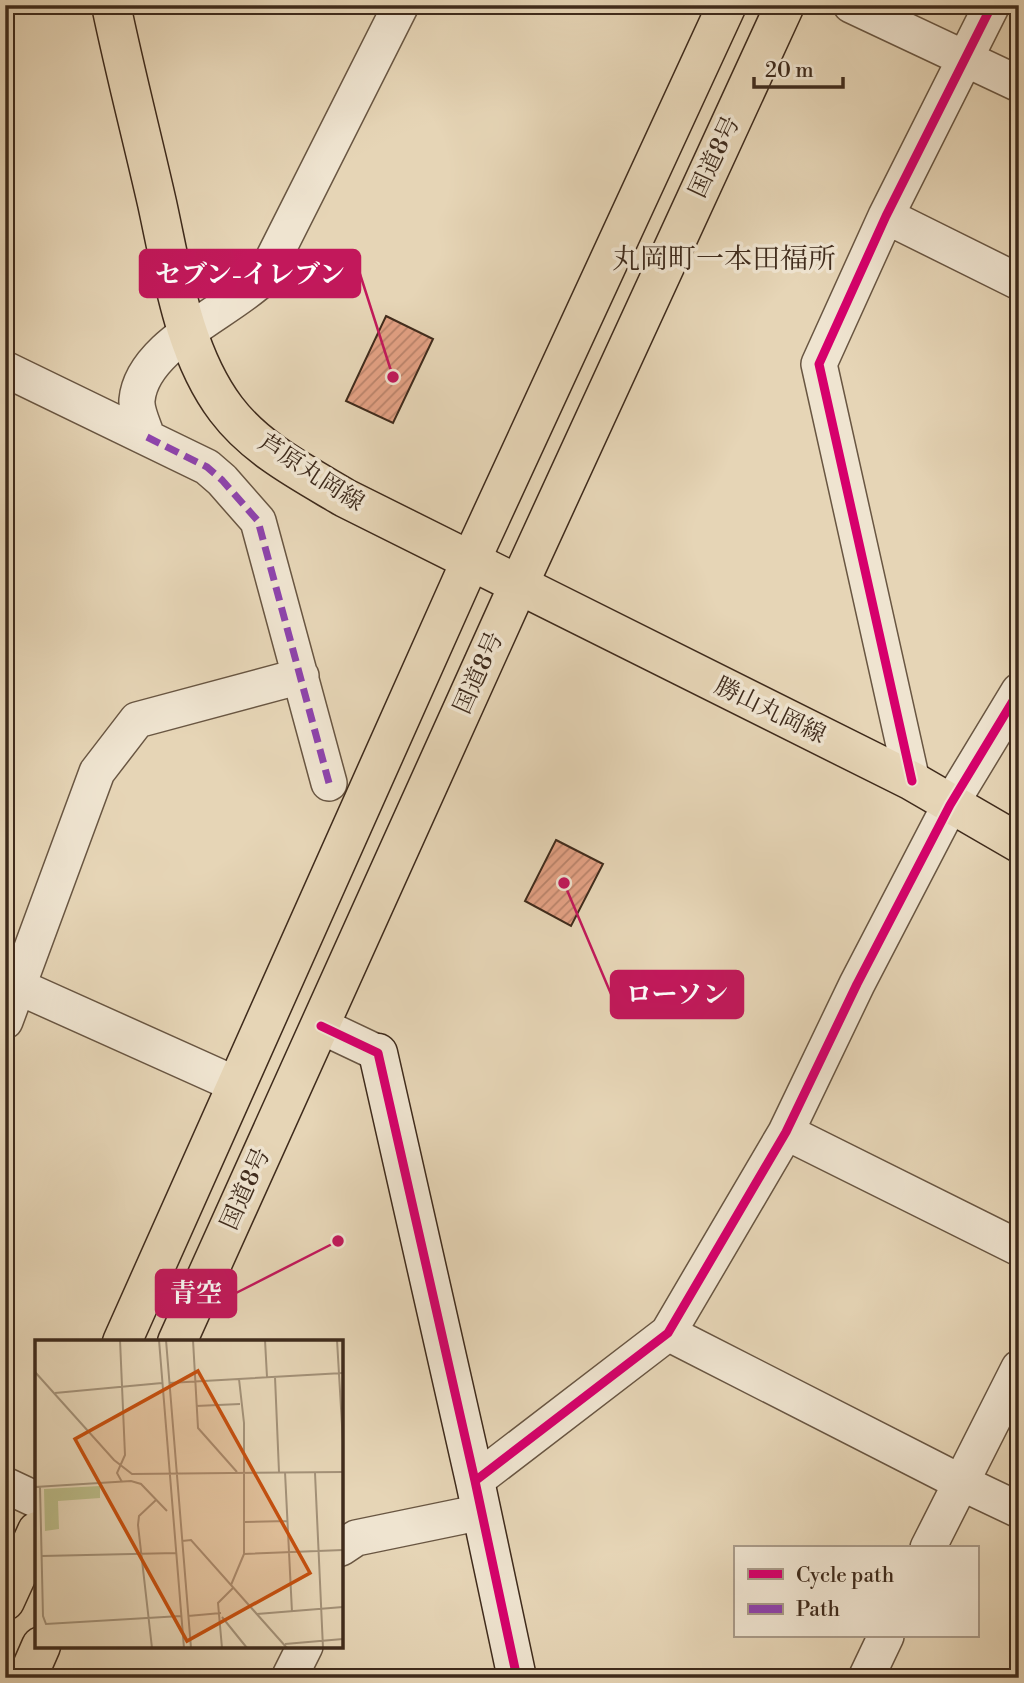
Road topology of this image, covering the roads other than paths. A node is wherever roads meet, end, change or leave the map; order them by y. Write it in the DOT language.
graph roads {
  1 [pos="111,5"];
  2 [pos="401,5"];
  3 [pos="727,5"];
  4 [pos="785,5"];
  5 [pos="851,5"];
  6 [pos="992,5"];
  7 [pos="966,60"];
  8 [pos="1019,84"];
  9 [pos="886,216"];
  10 [pos="1019,282"];
  11 [pos="188,333"];
  12 [pos="5,369"];
  13 [pos="147,437"];
  14 [pos="470,562"];
  15 [pos="518,586"];
  16 [pos="301,676"];
  17 [pos="1019,691"];
  18 [pos="912,781"];
  19 [pos="329,783"];
  20 [pos="950,804"];
  21 [pos="1019,843"];
  22 [pos="12,982"];
  23 [pos="5,1021"];
  24 [pos="321,1026"];
  25 [pos="378,1053"];
  26 [pos="237,1085"];
  27 [pos="786,1132"];
  28 [pos="1019,1248"];
  29 [pos="668,1333"];
  30 [pos="123,1340"];
  31 [pos="178,1340"];
  32 [pos="1019,1368"];
  33 [pos="960,1482"];
  34 [pos="5,1485"];
  35 [pos="479,1497"];
  36 [pos="35,1499"];
  37 [pos="1019,1510"];
  38 [pos="35,1535"];
  39 [pos="929,1546"];
  40 [pos="343,1547"];
  41 [pos="5,1601"];
  42 [pos="885,1638"];
  43 [pos="40,1648"];
  44 [pos="307,1648"];
  45 [pos="308,1648"];
  46 [pos="27,1678"];
  47 [pos="289,1678"];
  48 [pos="316,1678"];
  49 [pos="517,1678"];
  50 [pos="866,1678"];
  1 -- 11 [label="main road, 芦原丸岡線"];
  2 -- 11 [label="street"];
  3 -- 14 [label="main road, 国道8号"];
  4 -- 15 [label="main road, 国道8号"];
  5 -- 7 [label="street"];
  6 -- 7 [label="street"];
  7 -- 8 [label="street"];
  7 -- 9 [label="street"];
  9 -- 10 [label="street"];
  9 -- 18 [label="street"];
  11 -- 13 [label="street"];
  11 -- 14 [label="main road, 芦原丸岡線"];
  12 -- 13 [label="street"];
  13 -- 16 [label="street"];
  14 -- 15 [label="main road, 芦原丸岡線"];
  14 -- 26 [label="main road, 国道8号"];
  15 -- 18 [label="main road, 勝山丸岡線"];
  15 -- 24 [label="main road, 国道8号"];
  16 -- 19 [label="street"];
  16 -- 22 [label="street"];
  17 -- 20 [label="street"];
  18 -- 20 [label="main road, 勝山丸岡線"];
  20 -- 21 [label="main road, 勝山丸岡線"];
  20 -- 27 [label="street"];
  22 -- 23 [label="street"];
  22 -- 26 [label="street"];
  24 -- 25 [label="street"];
  24 -- 31 [label="main road, 国道8号"];
  25 -- 35 [label="street"];
  26 -- 30 [label="main road, 国道8号"];
  27 -- 28 [label="street"];
  27 -- 29 [label="street"];
  29 -- 33 [label="street"];
  29 -- 35 [label="street"];
  32 -- 33 [label="street"];
  33 -- 37 [label="street"];
  33 -- 39 [label="street"];
  34 -- 36 [label="street"];
  35 -- 40 [label="street"];
  35 -- 49 [label="street"];
  38 -- 41 [label="main road"];
  42 -- 50 [label="street"];
  43 -- 46 [label="main road"];
  44 -- 47 [label="street"];
  45 -- 48 [label="street"];
}
